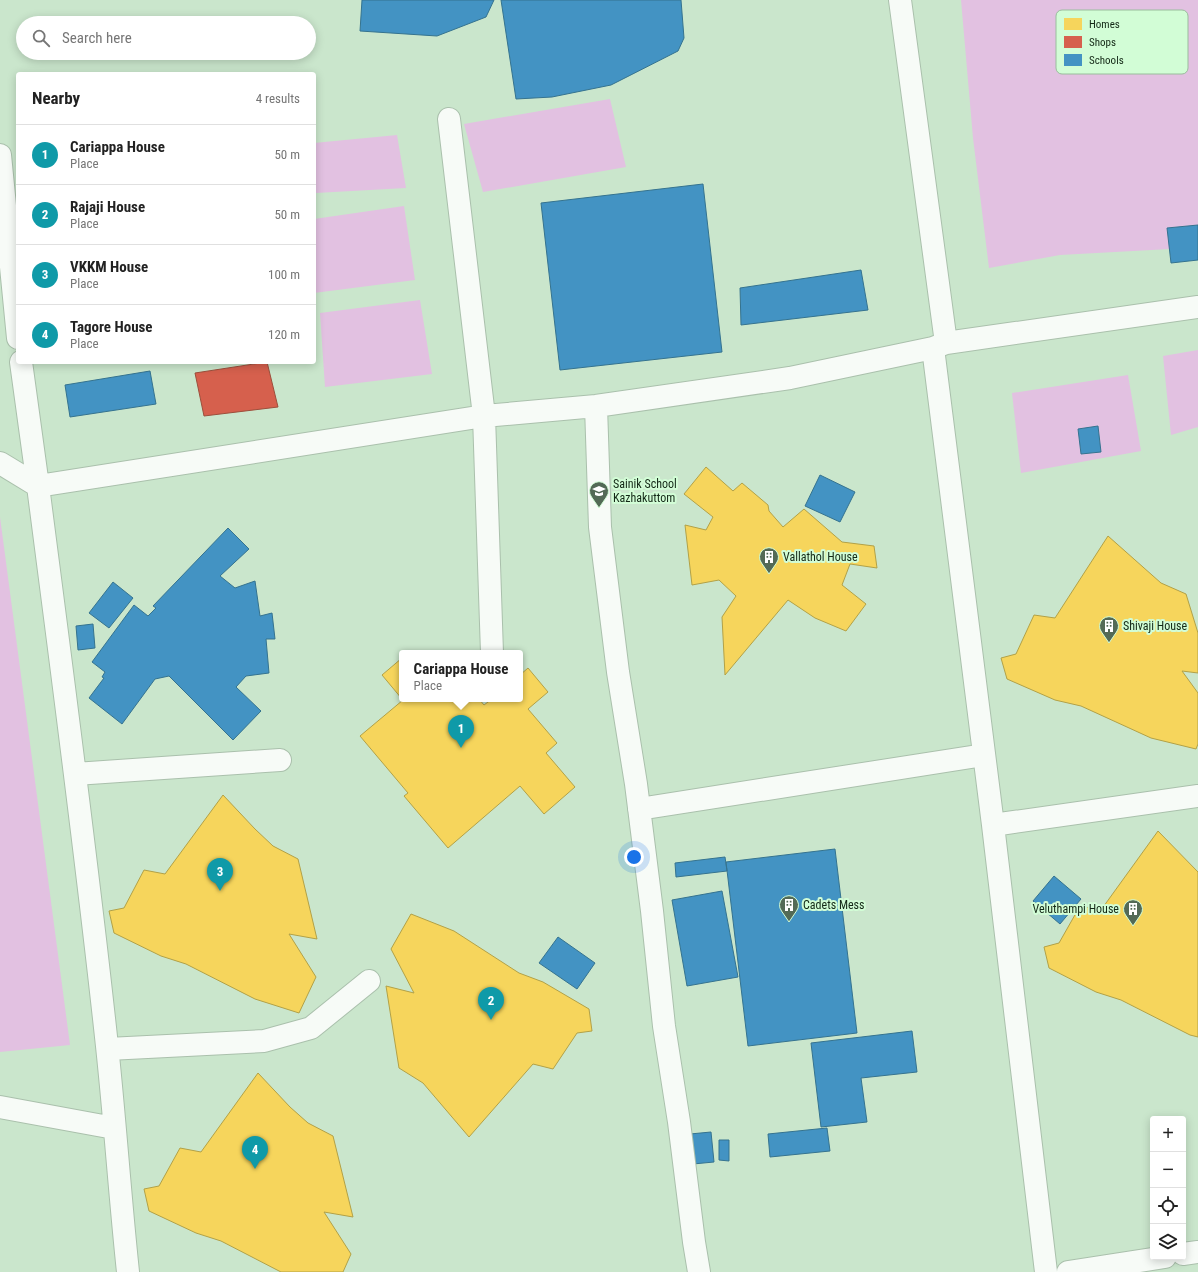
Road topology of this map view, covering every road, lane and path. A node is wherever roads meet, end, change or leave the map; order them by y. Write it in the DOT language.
graph roads {
  1 [pos="900,0"];
  2 [pos="450,119"];
  3 [pos="0,155"];
  4 [pos="1198,307"];
  5 [pos="16,318"];
  6 [pos="939,346"];
  7 [pos="21,364"];
  8 [pos="596,406"];
  9 [pos="484,416"];
  10 [pos="0,463"];
  11 [pos="38,486"];
  12 [pos="492,650"];
  13 [pos="984,755"];
  14 [pos="280,760"];
  15 [pos="75,774"];
  16 [pos="1198,796"];
  17 [pos="639,809"];
  18 [pos="993,825"];
  19 [pos="369,981"];
  20 [pos="108,1049"];
  21 [pos="0,1107"];
  22 [pos="114,1128"];
  23 [pos="1198,1252"];
  24 [pos="1186,1254"];
  25 [pos="1150,1259"];
  26 [pos="128,1272"];
  27 [pos="699,1272"];
  28 [pos="1046,1272"];
  29 [pos="1068,1272"];
  1 -- 6 [label="street"];
  2 -- 9 [label="street"];
  3 -- 5 [label="street"];
  4 -- 6 [label="street"];
  6 -- 8 [label="street"];
  6 -- 13 [label="street"];
  7 -- 11 [label="street"];
  8 -- 9 [label="street"];
  8 -- 17 [label="street"];
  9 -- 11 [label="street"];
  9 -- 12 [label="street"];
  10 -- 11 [label="street"];
  11 -- 15 [label="street"];
  13 -- 17 [label="street"];
  13 -- 18 [label="street"];
  14 -- 15 [label="street"];
  15 -- 20 [label="street"];
  16 -- 18 [label="street"];
  17 -- 27 [label="street"];
  18 -- 28 [label="street"];
  19 -- 20 [label="street"];
  20 -- 22 [label="street"];
  21 -- 22 [label="street"];
  22 -- 26 [label="street"];
  23 -- 24 [label="street"];
  25 -- 29 [label="street"];
}
